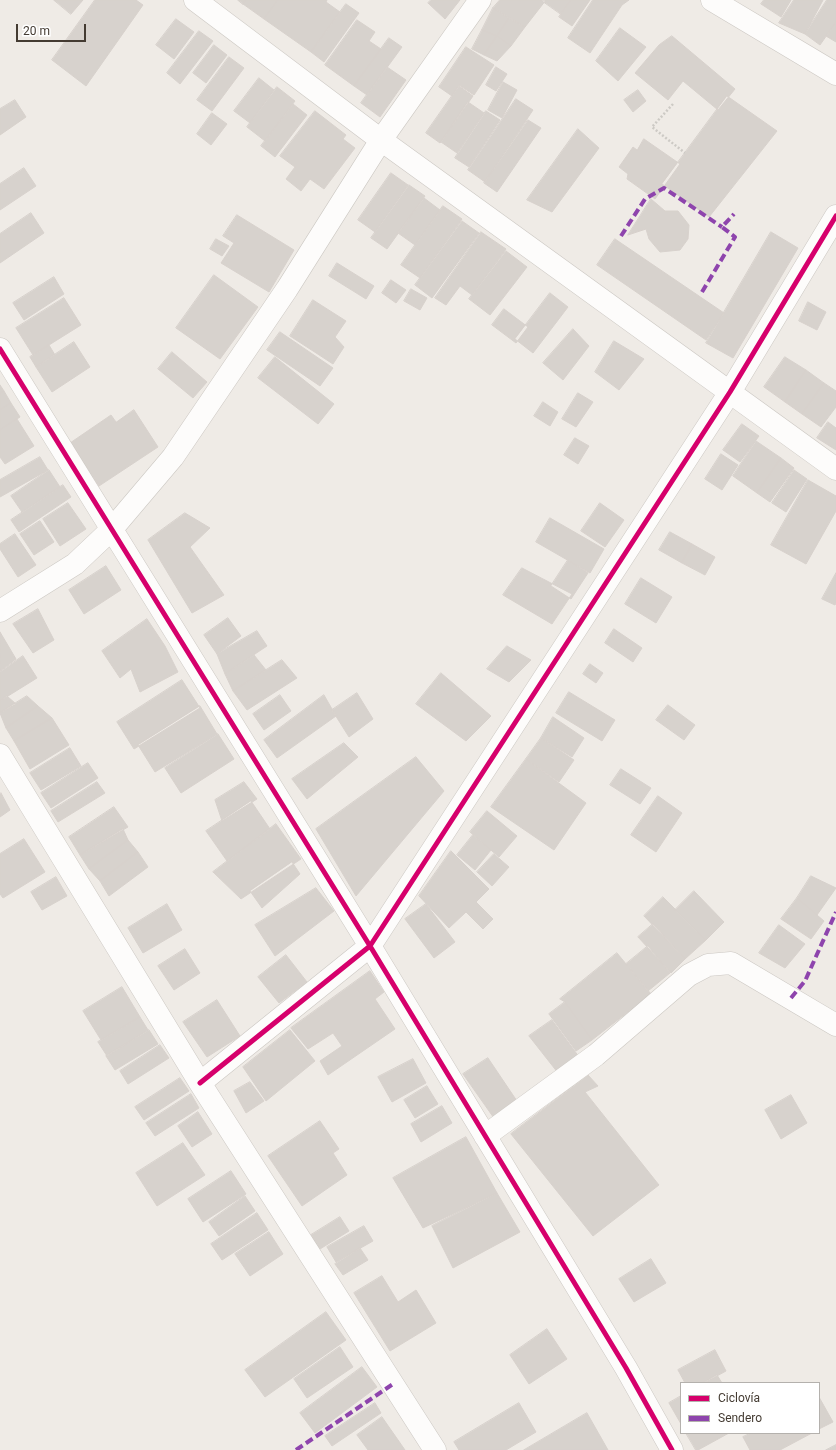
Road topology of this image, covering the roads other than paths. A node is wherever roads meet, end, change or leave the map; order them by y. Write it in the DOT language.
graph roads {
  1 [pos="195,0"];
  2 [pos="480,0"];
  3 [pos="712,0"];
  4 [pos="836,74"];
  5 [pos="381,140"];
  6 [pos="833,228"];
  7 [pos="0,349"];
  8 [pos="730,392"];
  9 [pos="836,469"];
  10 [pos="112,529"];
  11 [pos="0,611"];
  12 [pos="0,755"];
  13 [pos="370,946"];
  14 [pos="836,1025"];
  15 [pos="200,1083"];
  16 [pos="485,1136"];
  17 [pos="435,1450"];
  18 [pos="672,1450"];
  1 -- 5 [label="street"];
  2 -- 5 [label="street"];
  3 -- 4 [label="street"];
  5 -- 8 [label="street"];
  5 -- 10 [label="street"];
  6 -- 8 [label="street"];
  7 -- 10 [label="street"];
  8 -- 9 [label="street"];
  8 -- 13 [label="street"];
  10 -- 11 [label="street"];
  10 -- 13 [label="street"];
  12 -- 15 [label="street"];
  13 -- 15 [label="street"];
  13 -- 16 [label="street"];
  14 -- 16 [label="street"];
  15 -- 17 [label="street"];
  16 -- 18 [label="street"];
}
